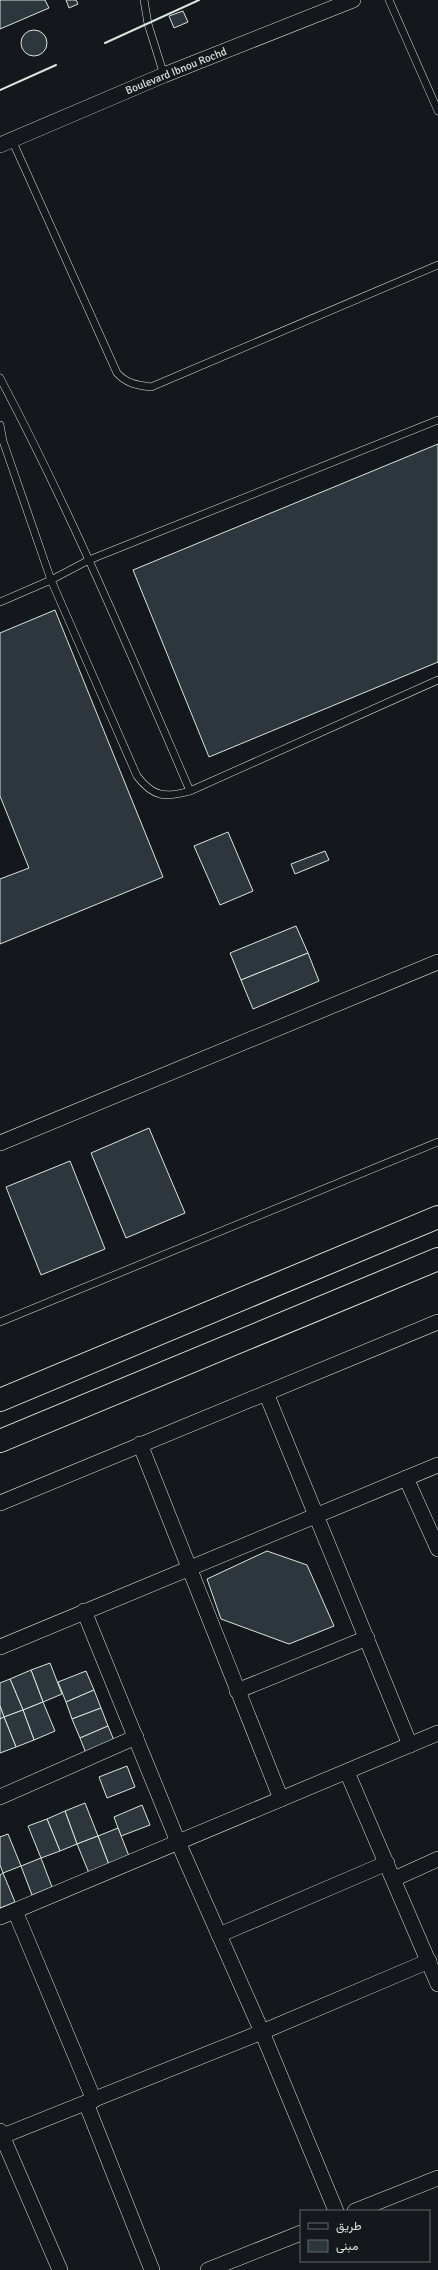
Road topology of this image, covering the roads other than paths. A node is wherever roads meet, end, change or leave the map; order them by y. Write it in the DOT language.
graph roads {
  1 [pos="144,0"];
  2 [pos="353,0"];
  3 [pos="389,0"];
  4 [pos="164,75"];
  5 [pos="438,111"];
  6 [pos="6,142"];
  7 [pos="438,265"];
  8 [pos="0,378"];
  9 [pos="438,420"];
  10 [pos="0,425"];
  11 [pos="89,560"];
  12 [pos="51,580"];
  13 [pos="0,602"];
  14 [pos="438,680"];
  15 [pos="190,791"];
  16 [pos="438,962"];
  17 [pos="438,1142"];
  18 [pos="0,1143"];
  19 [pos="438,1217"];
  20 [pos="438,1259"];
  21 [pos="0,1322"];
  22 [pos="438,1322"];
  23 [pos="266,1393"];
  24 [pos="0,1400"];
  25 [pos="0,1441"];
  26 [pos="140,1444"];
  27 [pos="438,1465"];
  28 [pos="406,1478"];
  29 [pos="0,1503"];
  30 [pos="316,1516"];
  31 [pos="438,1549"];
  32 [pos="189,1568"];
  33 [pos="84,1611"];
  34 [pos="367,1638"];
  35 [pos="0,1647"];
  36 [pos="237,1691"];
  37 [pos="438,1733"];
  38 [pos="136,1737"];
  39 [pos="410,1745"];
  40 [pos="347,1772"];
  41 [pos="0,1797"];
  42 [pos="281,1799"];
  43 [pos="178,1842"];
  44 [pos="438,1859"];
  45 [pos="387,1863"];
  46 [pos="394,1879"];
  47 [pos="15,1911"];
  48 [pos="0,1917"];
  49 [pos="219,1935"];
  50 [pos="429,1960"];
  51 [pos="438,1984"];
  52 [pos="262,2032"];
  53 [pos="90,2102"];
  54 [pos="1,2134"];
  55 [pos="438,2178"];
  56 [pos="336,2210"];
  57 [pos="358,2210"];
  58 [pos="300,2233"];
  59 [pos="60,2270"];
  60 [pos="152,2270"];
  61 [pos="208,2270"];
  1 -- 4 [label="lane"];
  2 -- 4 [label="street, Boulevard Ibnou Rochd"];
  3 -- 5 [label="lane"];
  4 -- 6 [label="street, Boulevard Ibnou Rochd"];
  6 -- 7 [label="lane"];
  8 -- 11 [label="lane"];
  9 -- 11 [label="lane"];
  10 -- 12 [label="lane"];
  11 -- 12 [label="lane"];
  11 -- 15 [label="lane"];
  12 -- 13 [label="lane"];
  12 -- 15 [label="lane"];
  14 -- 15 [label="lane"];
  16 -- 18 [label="street"];
  17 -- 21 [label="lane"];
  19 -- 24 [label="highway"];
  20 -- 25 [label="highway"];
  22 -- 23 [label="street"];
  23 -- 26 [label="street"];
  23 -- 30 [label="street"];
  26 -- 29 [label="street"];
  26 -- 32 [label="street"];
  27 -- 28 [label="street"];
  28 -- 30 [label="street"];
  28 -- 31 [label="street"];
  30 -- 32 [label="street"];
  30 -- 34 [label="street"];
  32 -- 33 [label="street"];
  32 -- 36 [label="street"];
  33 -- 35 [label="street"];
  33 -- 38 [label="street"];
  34 -- 36 [label="street"];
  34 -- 39 [label="street"];
  36 -- 42 [label="street"];
  37 -- 39 [label="street"];
  38 -- 41 [label="street"];
  38 -- 43 [label="street"];
  39 -- 40 [label="street"];
  40 -- 42 [label="street"];
  40 -- 45 [label="street"];
  42 -- 43 [label="street"];
  43 -- 47 [label="street"];
  43 -- 49 [label="street"];
  44 -- 46 [label="street"];
  45 -- 46 [label="street"];
  45 -- 49 [label="street"];
  46 -- 50 [label="street"];
  47 -- 48 [label="street"];
  47 -- 53 [label="street"];
  49 -- 52 [label="street"];
  50 -- 51 [label="street"];
  50 -- 52 [label="street"];
  52 -- 53 [label="street"];
  52 -- 56 [label="street"];
  53 -- 54 [label="street"];
  53 -- 60 [label="street"];
  54 -- 59 [label="street"];
  55 -- 57 [label="street"];
  58 -- 61 [label="street"];
}
